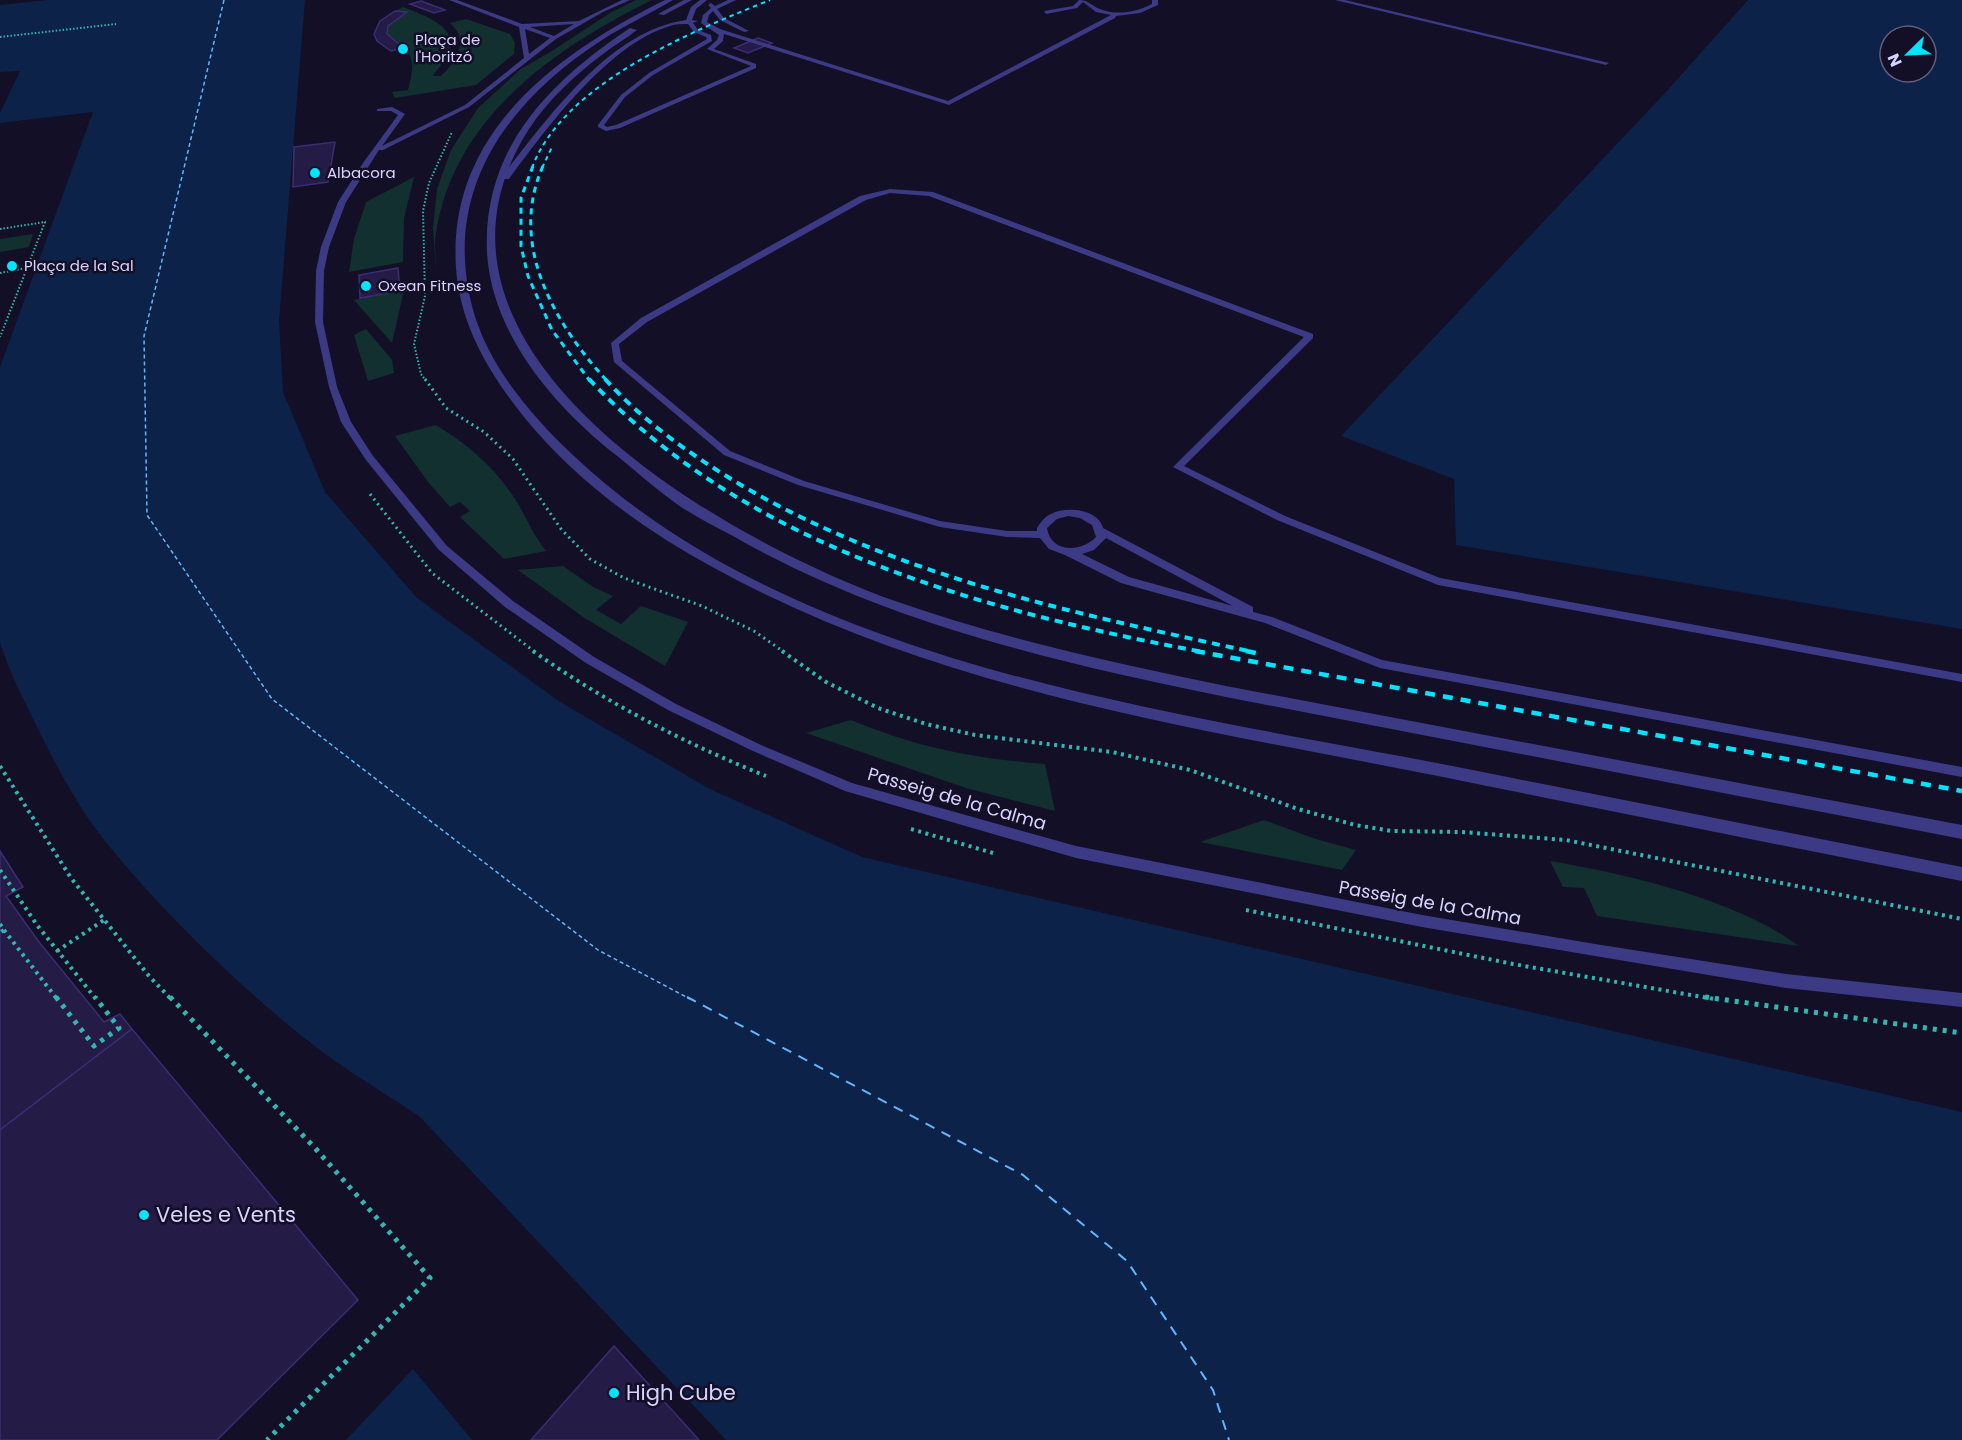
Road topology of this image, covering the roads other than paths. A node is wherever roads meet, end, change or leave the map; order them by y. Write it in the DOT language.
graph roads {
  1 [pos="452,0"];
  2 [pos="627,0"];
  3 [pos="670,0"];
  4 [pos="689,0"];
  5 [pos="704,0"];
  6 [pos="712,0"];
  7 [pos="733,0"];
  8 [pos="1083,0"];
  9 [pos="1155,0"];
  10 [pos="1338,0"];
  11 [pos="713,9"];
  12 [pos="1046,12"];
  13 [pos="1115,13"];
  14 [pos="584,21"];
  15 [pos="688,21"];
  16 [pos="704,23"];
  17 [pos="522,26"];
  18 [pos="718,30"];
  19 [pos="744,30"];
  20 [pos="734,35"];
  21 [pos="554,38"];
  22 [pos="527,58"];
  23 [pos="1606,63"];
  24 [pos="842,67"];
  25 [pos="379,110"];
  26 [pos="375,153"];
  27 [pos="496,190"];
  28 [pos="1101,530"];
  29 [pos="1043,535"];
  30 [pos="1069,552"];
  31 [pos="1268,620"];
  32 [pos="1962,678"];
  33 [pos="1962,772"];
  34 [pos="1962,832"];
  35 [pos="1962,874"];
  36 [pos="1962,1000"];
  1 -- 17 [label="lane"];
  2 -- 14 [label="lane"];
  3 -- 35 [label="street"];
  4 -- 27 [label="street"];
  5 -- 15 [label="lane"];
  6 -- 11 [label="lane"];
  7 -- 11 [label="lane"];
  8 -- 12 [label="lane"];
  8 -- 13 [label="lane"];
  9 -- 13 [label="lane"];
  10 -- 23 [label="lane"];
  11 -- 16 [label="lane"];
  11 -- 19 [label="lane"];
  13 -- 24 [label="lane"];
  14 -- 17 [label="lane"];
  14 -- 21 [label="lane"];
  15 -- 16 [label="lane"];
  15 -- 18 [label="lane"];
  15 -- 27 [label="lane"];
  16 -- 18 [label="lane"];
  17 -- 21 [label="lane"];
  17 -- 22 [label="lane"];
  18 -- 20 [label="lane"];
  19 -- 20 [label="lane"];
  19 -- 24 [label="lane"];
  20 -- 24 [label="lane"];
  21 -- 22 [label="lane"];
  22 -- 26 [label="lane"];
  25 -- 26 [label="lane, Passeig de la Calma"];
  26 -- 36 [label="lane, Passeig de la Calma"];
  27 -- 34 [label="street"];
  28 -- 29 [label="lane"];
  28 -- 30 [label="lane"];
  28 -- 31 [label="lane"];
  29 -- 30 [label="lane"];
  29 -- 32 [label="lane"];
  30 -- 31 [label="lane"];
  31 -- 33 [label="lane"];
}
